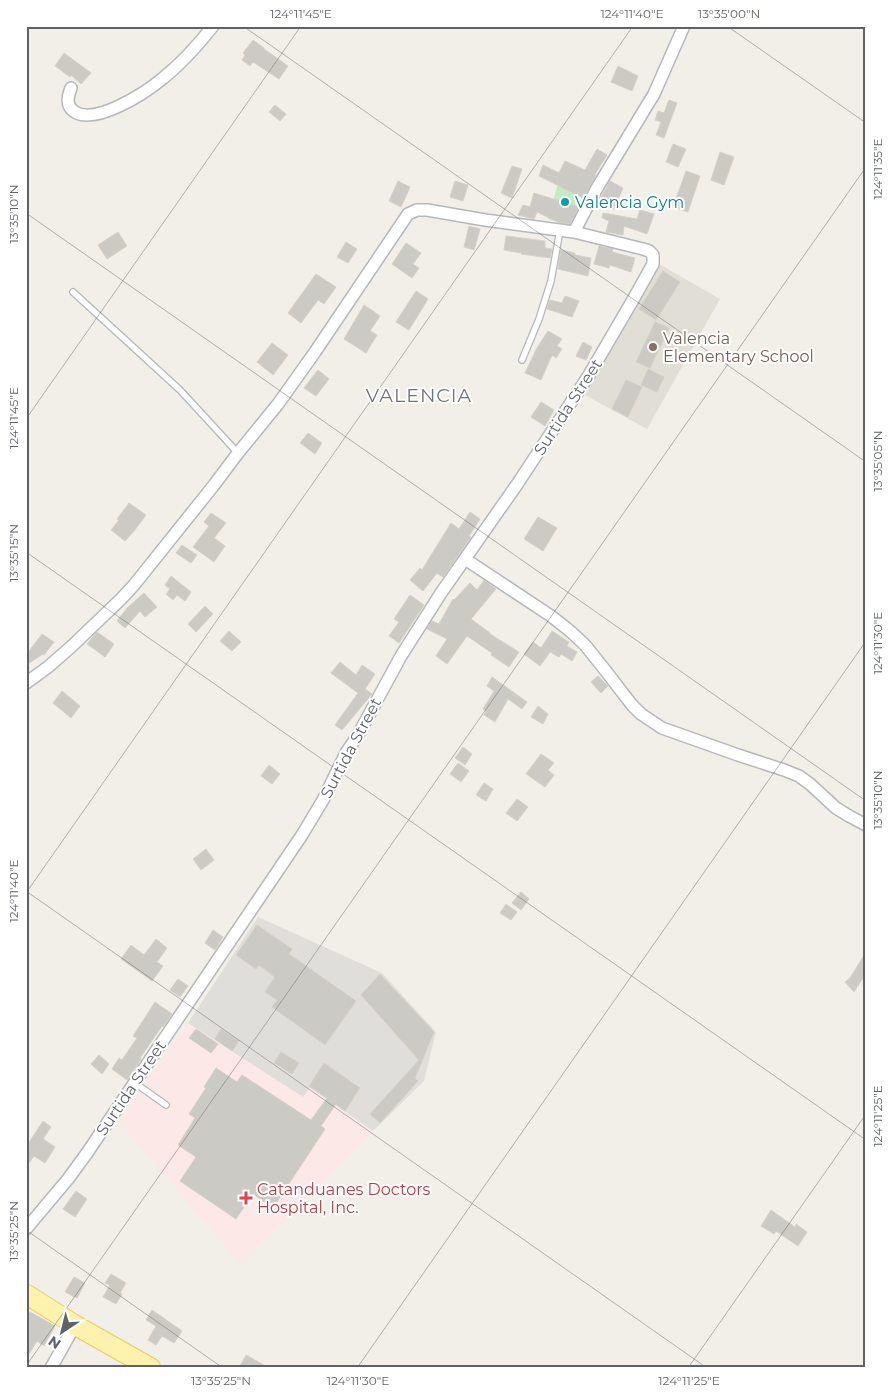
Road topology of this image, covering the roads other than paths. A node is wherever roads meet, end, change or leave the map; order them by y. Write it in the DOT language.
graph roads {
  1 [pos="213,26"];
  2 [pos="684,26"];
  3 [pos="71,88"];
  4 [pos="560,230"];
  5 [pos="574,232"];
  6 [pos="73,292"];
  7 [pos="522,360"];
  8 [pos="238,453"];
  9 [pos="465,559"];
  10 [pos="26,682"];
  11 [pos="866,825"];
  12 [pos="135,1083"];
  13 [pos="166,1105"];
  14 [pos="26,1229"];
  15 [pos="26,1294"];
  16 [pos="75,1325"];
  17 [pos="51,1368"];
  18 [pos="151,1368"];
  1 -- 3 [label="street"];
  2 -- 5 [label="street"];
  4 -- 5 [label="street"];
  4 -- 7 [label="lane"];
  4 -- 8 [label="street"];
  5 -- 9 [label="street, Surtida Street"];
  6 -- 8 [label="lane"];
  8 -- 10 [label="street"];
  9 -- 11 [label="street"];
  9 -- 12 [label="street, Surtida Street"];
  12 -- 13 [label="lane"];
  12 -- 14 [label="street, Surtida Street"];
  15 -- 16 [label="main road"];
  16 -- 17 [label="street"];
  16 -- 18 [label="main road"];
}
